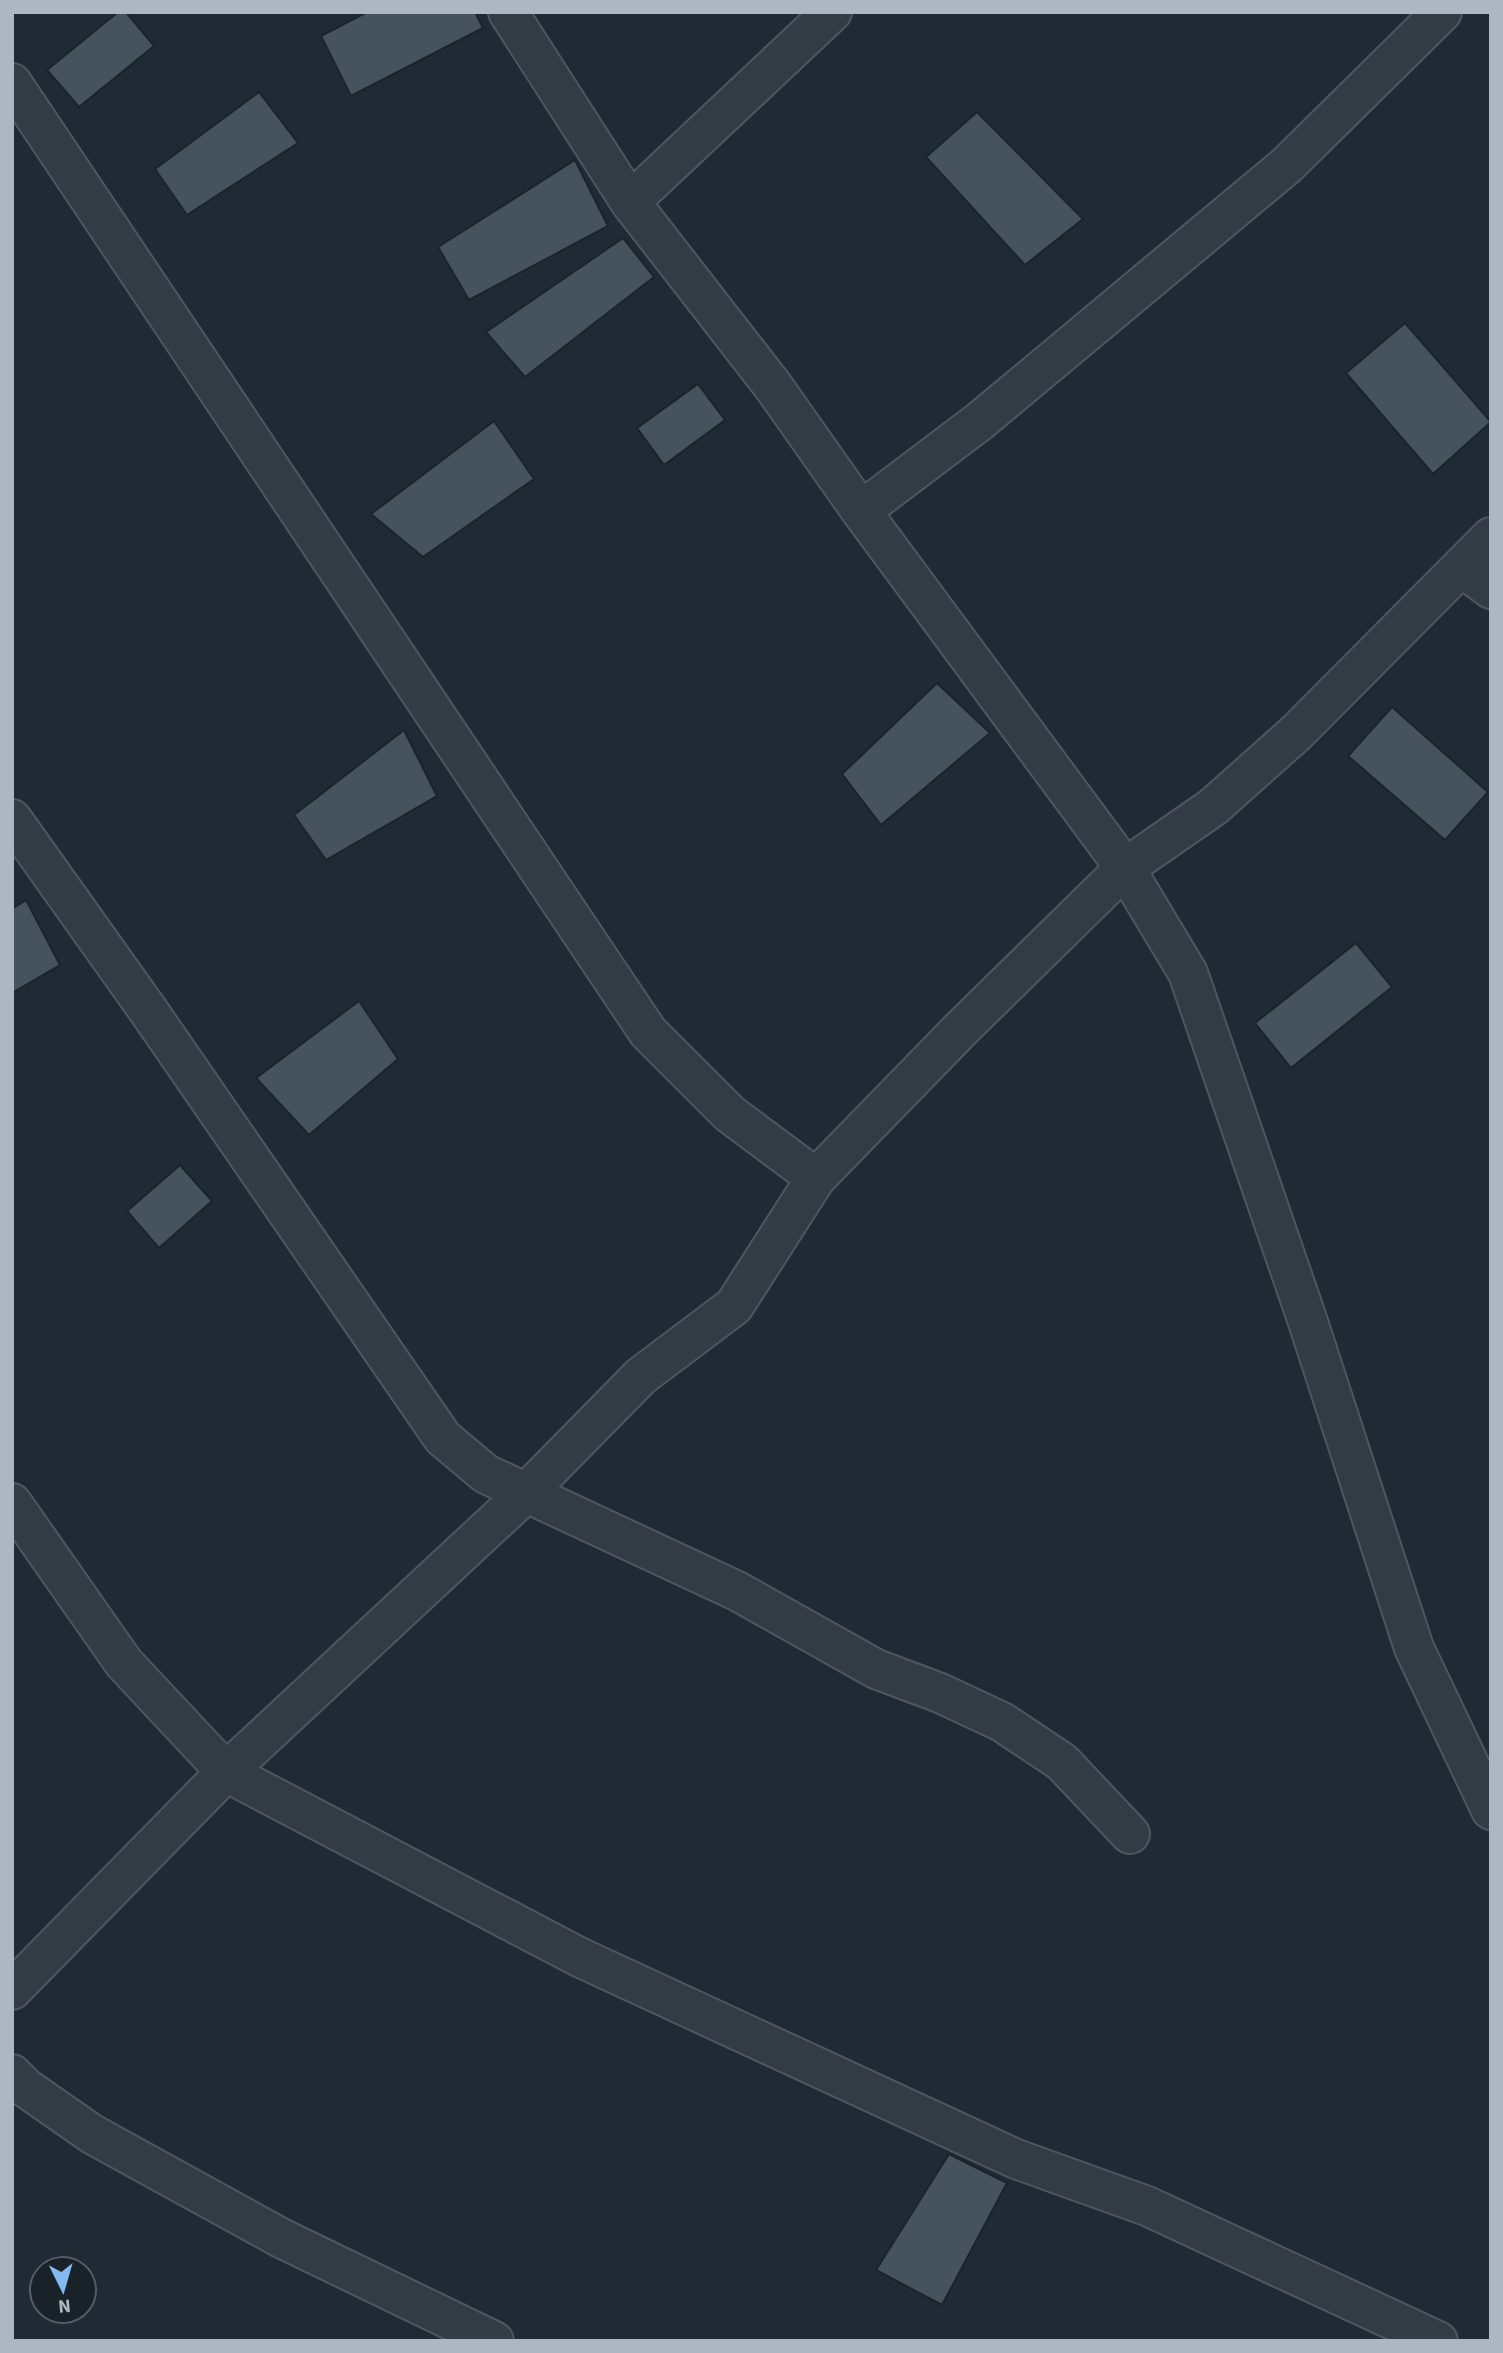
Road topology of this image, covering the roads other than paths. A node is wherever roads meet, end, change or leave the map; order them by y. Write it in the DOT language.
graph roads {
  1 [pos="508,12"];
  2 [pos="832,12"];
  3 [pos="1442,12"];
  4 [pos="12,83"];
  5 [pos="631,202"];
  6 [pos="861,512"];
  7 [pos="1491,537"];
  8 [pos="1476,578"];
  9 [pos="12,819"];
  10 [pos="1125,868"];
  11 [pos="816,1178"];
  12 [pos="526,1493"];
  13 [pos="12,1503"];
  14 [pos="226,1772"];
  15 [pos="1491,1810"];
  16 [pos="1130,1834"];
  17 [pos="12,1990"];
  18 [pos="12,2074"];
  19 [pos="494,2341"];
  20 [pos="1438,2341"];
  1 -- 5 [label="street"];
  2 -- 5 [label="street"];
  3 -- 6 [label="street"];
  4 -- 11 [label="street"];
  5 -- 6 [label="street"];
  6 -- 10 [label="street"];
  7 -- 8 [label="street"];
  8 -- 10 [label="street"];
  9 -- 12 [label="street"];
  10 -- 11 [label="street"];
  10 -- 15 [label="street"];
  11 -- 12 [label="street"];
  12 -- 14 [label="street"];
  12 -- 16 [label="street"];
  13 -- 14 [label="street"];
  14 -- 17 [label="street"];
  14 -- 20 [label="street"];
  18 -- 19 [label="street"];
}
